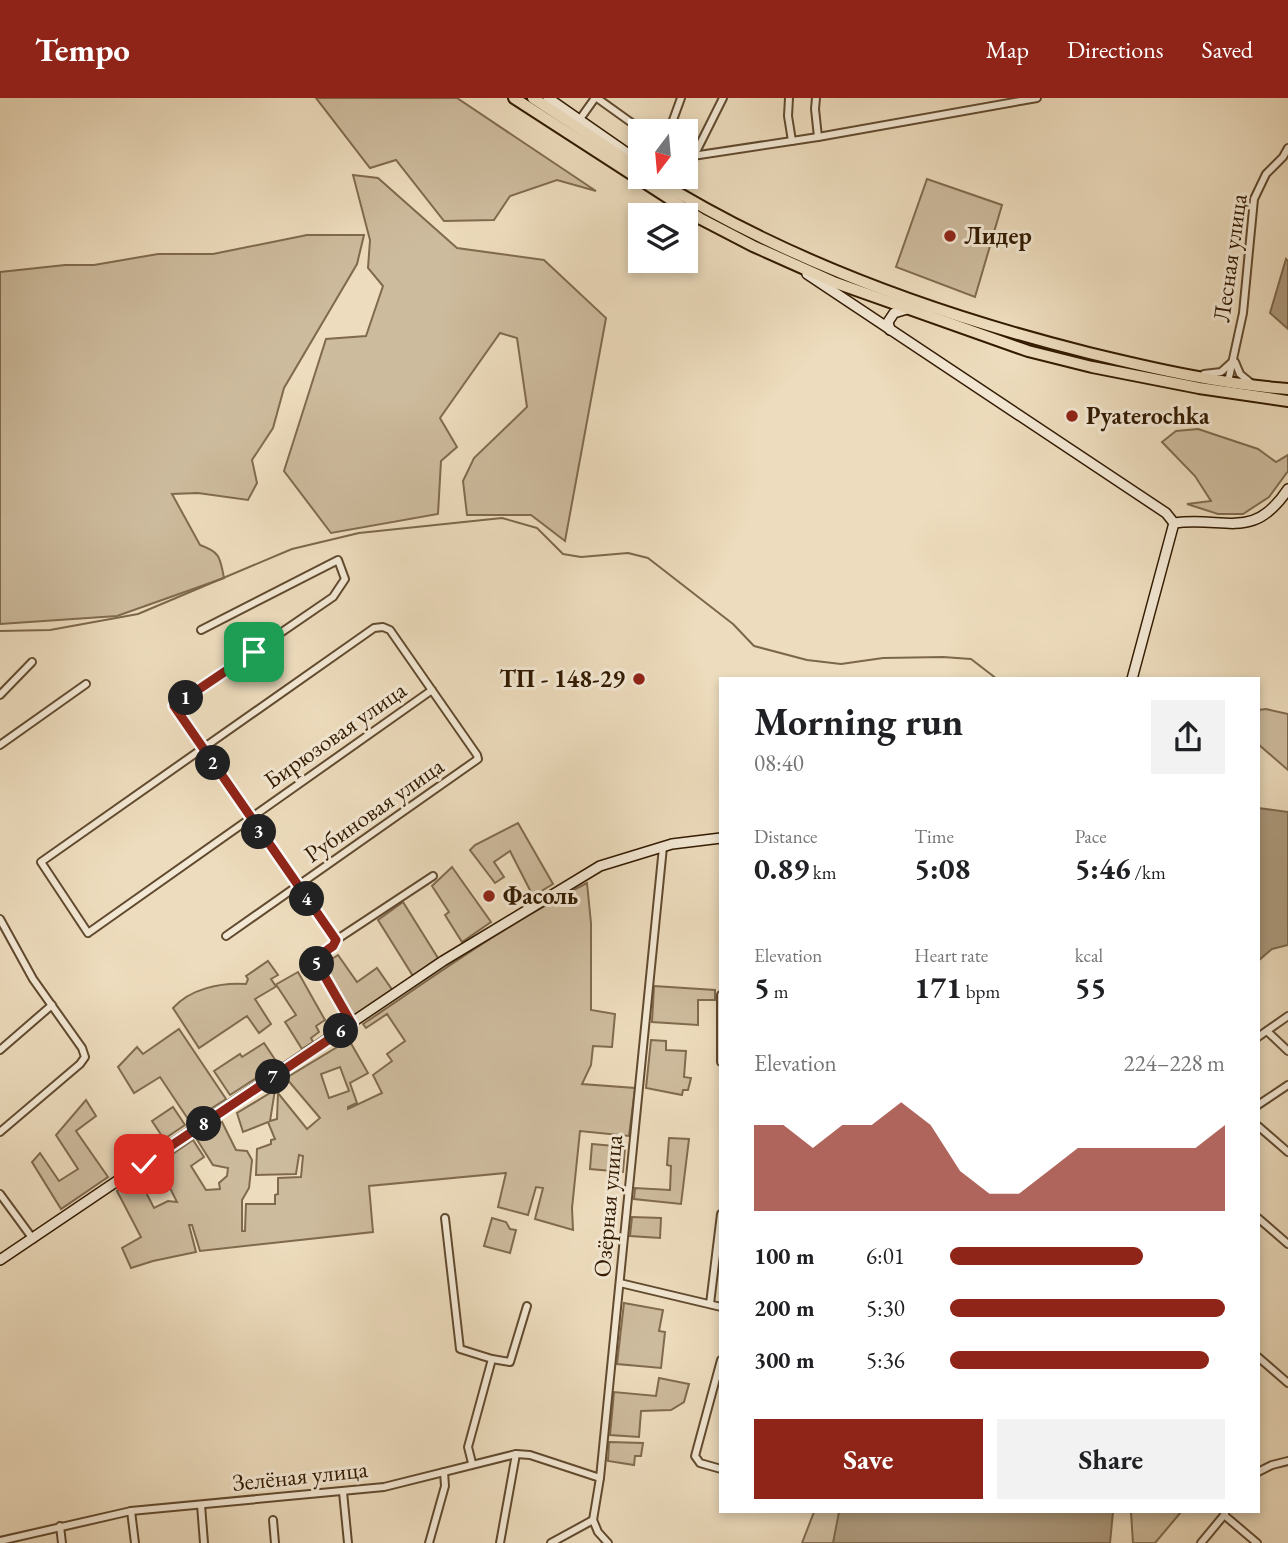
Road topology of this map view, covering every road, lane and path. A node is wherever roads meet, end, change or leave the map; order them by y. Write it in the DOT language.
graph roads {
  1 [pos="514,98"];
  2 [pos="533,98"];
  3 [pos="548,98"];
  4 [pos="596,98"];
  5 [pos="681,98"];
  6 [pos="723,98"];
  7 [pos="789,98"];
  8 [pos="816,98"];
  9 [pos="1037,98"];
  10 [pos="580,119"];
  11 [pos="673,119"];
  12 [pos="628,120"];
  13 [pos="818,136"];
  14 [pos="792,141"];
  15 [pos="698,142"];
  16 [pos="1288,148"];
  17 [pos="628,153"];
  18 [pos="698,155"];
  19 [pos="628,161"];
  20 [pos="672,189"];
  21 [pos="676,189"];
  22 [pos="694,203"];
  23 [pos="695,203"];
  24 [pos="698,205"];
  25 [pos="795,259"];
  26 [pos="908,309"];
  27 [pos="890,330"];
  28 [pos="1235,357"];
  29 [pos="1167,371"];
  30 [pos="1226,387"];
  31 [pos="1270,388"];
  32 [pos="1288,389"];
  33 [pos="1288,401"];
  34 [pos="1288,489"];
  35 [pos="1174,523"];
  36 [pos="201,631"];
  37 [pos="33,662"];
  38 [pos="1133,677"];
  39 [pos="86,684"];
  40 [pos="432,691"];
  41 [pos="0,695"];
  42 [pos="0,745"];
  43 [pos="203,748"];
  44 [pos="250,818"];
  45 [pos="719,838"];
  46 [pos="663,847"];
  47 [pos="433,876"];
  48 [pos="298,886"];
  49 [pos="0,919"];
  50 [pos="226,936"];
  51 [pos="336,940"];
  52 [pos="52,1005"];
  53 [pos="1288,1016"];
  54 [pos="352,1024"];
  55 [pos="1266,1031"];
  56 [pos="1260,1036"];
  57 [pos="0,1050"];
  58 [pos="1288,1051"];
  59 [pos="1288,1085"];
  60 [pos="1260,1104"];
  61 [pos="1260,1128"];
  62 [pos="0,1132"];
  63 [pos="1288,1152"];
  64 [pos="0,1194"];
  65 [pos="445,1218"];
  66 [pos="1260,1220"];
  67 [pos="33,1239"];
  68 [pos="719,1242"];
  69 [pos="1288,1244"];
  70 [pos="0,1260"];
  71 [pos="620,1283"];
  72 [pos="710,1304"];
  73 [pos="527,1306"];
  74 [pos="719,1306"];
  75 [pos="492,1359"];
  76 [pos="1260,1359"];
  77 [pos="719,1368"];
  78 [pos="1288,1383"];
  79 [pos="712,1394"];
  80 [pos="719,1396"];
  81 [pos="516,1454"];
  82 [pos="1288,1461"];
  83 [pos="472,1463"];
  84 [pos="719,1468"];
  85 [pos="1260,1471"];
  86 [pos="444,1472"];
  87 [pos="600,1478"];
  88 [pos="343,1492"];
  89 [pos="201,1505"];
  90 [pos="131,1511"];
  91 [pos="1225,1514"];
  92 [pos="273,1520"];
  93 [pos="593,1520"];
  94 [pos="60,1526"];
  95 [pos="0,1541"];
  96 [pos="62,1543"];
  97 [pos="135,1543"];
  98 [pos="204,1543"];
  99 [pos="275,1543"];
  100 [pos="348,1543"];
  101 [pos="429,1543"];
  102 [pos="500,1543"];
  103 [pos="551,1543"];
  104 [pos="608,1543"];
  105 [pos="1201,1543"];
  106 [pos="1257,1543"];
  1 -- 25 [label="highway"];
  2 -- 19 [label="highway"];
  3 -- 10 [label="main road"];
  4 -- 10 [label="street"];
  4 -- 12 [label="street"];
  5 -- 11 [label="street"];
  6 -- 15 [label="street"];
  7 -- 14 [label="street"];
  8 -- 13 [label="street"];
  9 -- 13 [label="street"];
  10 -- 17 [label="main road"];
  13 -- 14 [label="street"];
  14 -- 18 [label="street"];
  16 -- 28 [label="street, Лесная улица"];
  20 -- 22 [label="highway"];
  21 -- 23 [label="main road"];
  24 -- 25 [label="highway"];
  25 -- 26 [label="highway"];
  25 -- 27 [label="main road"];
  25 -- 29 [label="highway"];
  26 -- 27 [label="main road"];
  26 -- 30 [label="highway"];
  27 -- 35 [label="main road"];
  28 -- 29 [label="street"];
  28 -- 30 [label="street, Лесная улица"];
  28 -- 31 [label="street"];
  29 -- 30 [label="highway"];
  30 -- 31 [label="highway"];
  30 -- 33 [label="highway"];
  31 -- 32 [label="highway"];
  34 -- 35 [label="main road"];
  35 -- 38 [label="main road"];
  36 -- 43 [label="street"];
  37 -- 41 [label="street"];
  39 -- 42 [label="street"];
  40 -- 43 [label="street"];
  40 -- 44 [label="street, Бирюзовая улица"];
  40 -- 48 [label="street, Рубиновая улица"];
  43 -- 44 [label="street"];
  43 -- 44 [label="street, Бирюзовая улица"];
  44 -- 48 [label="street"];
  45 -- 46 [label="main road"];
  46 -- 54 [label="main road"];
  46 -- 71 [label="street, Озёрная улица"];
  47 -- 51 [label="street"];
  48 -- 50 [label="street, Рубиновая улица"];
  48 -- 51 [label="street"];
  49 -- 52 [label="street"];
  51 -- 54 [label="street"];
  52 -- 57 [label="street"];
  52 -- 62 [label="street"];
  53 -- 55 [label="street"];
  54 -- 67 [label="main road"];
  55 -- 56 [label="street"];
  55 -- 58 [label="street"];
  59 -- 60 [label="street"];
  61 -- 63 [label="street"];
  64 -- 67 [label="street"];
  65 -- 75 [label="street"];
  66 -- 69 [label="street"];
  67 -- 70 [label="main road"];
  68 -- 72 [label="street"];
  71 -- 72 [label="street"];
  71 -- 87 [label="street, Озёрная улица"];
  72 -- 74 [label="street"];
  73 -- 75 [label="street"];
  75 -- 83 [label="street"];
  76 -- 78 [label="street"];
  77 -- 79 [label="street"];
  79 -- 80 [label="street"];
  79 -- 84 [label="street"];
  81 -- 83 [label="street, Зелёная улица"];
  81 -- 87 [label="street, Зелёная улица"];
  81 -- 102 [label="street"];
  82 -- 85 [label="street"];
  83 -- 86 [label="street, Зелёная улица"];
  86 -- 88 [label="street, Зелёная улица"];
  86 -- 101 [label="street"];
  87 -- 93 [label="street, Озёрная улица"];
  88 -- 89 [label="street, Зелёная улица"];
  88 -- 100 [label="street"];
  89 -- 90 [label="street, Зелёная улица"];
  89 -- 98 [label="street"];
  90 -- 94 [label="street, Зелёная улица"];
  90 -- 97 [label="street"];
  91 -- 105 [label="street"];
  91 -- 106 [label="street"];
  92 -- 99 [label="street"];
  93 -- 103 [label="street"];
  93 -- 104 [label="street"];
  94 -- 95 [label="street, Зелёная улица"];
  94 -- 96 [label="street"];
}
